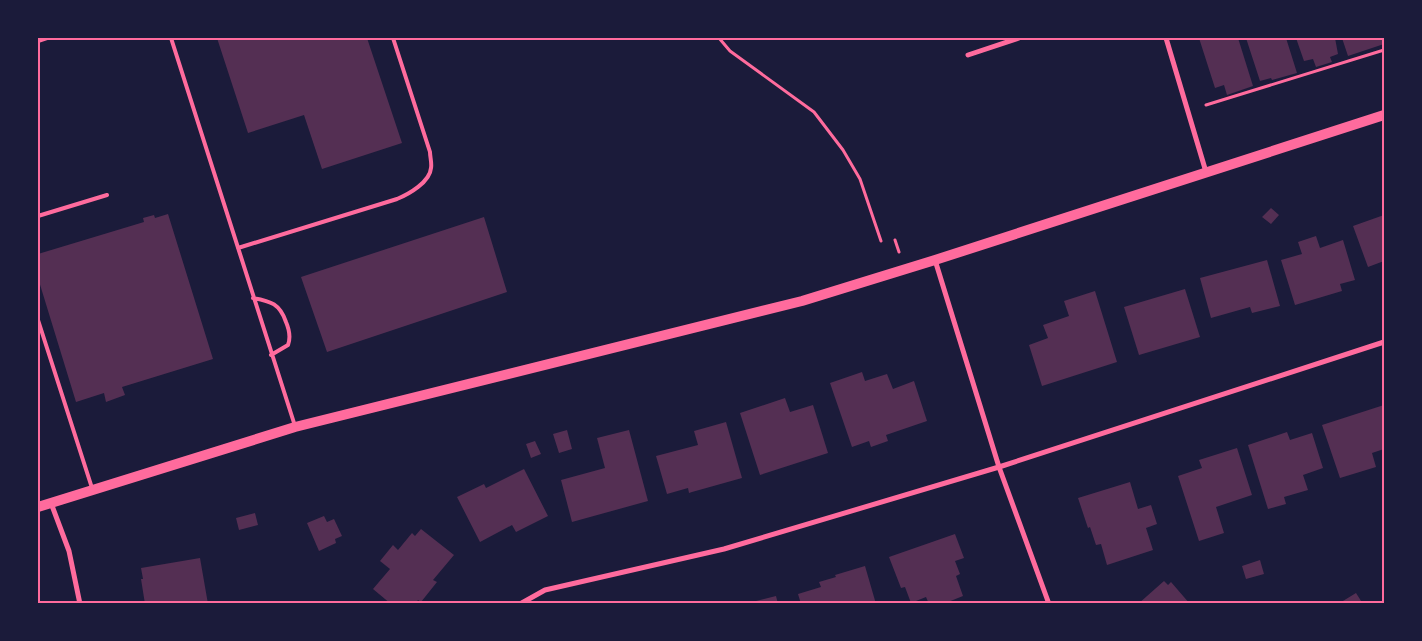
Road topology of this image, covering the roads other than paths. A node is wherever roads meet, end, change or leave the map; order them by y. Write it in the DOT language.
graph roads {
  1 [pos="47,38"];
  2 [pos="172,38"];
  3 [pos="392,38"];
  4 [pos="1019,38"];
  5 [pos="1166,38"];
  6 [pos="38,41"];
  7 [pos="968,55"];
  8 [pos="1384,116"];
  9 [pos="1207,173"];
  10 [pos="107,195"];
  11 [pos="38,216"];
  12 [pos="238,248"];
  13 [pos="935,260"];
  14 [pos="253,298"];
  15 [pos="38,320"];
  16 [pos="1384,342"];
  17 [pos="271,355"];
  18 [pos="295,427"];
  19 [pos="999,467"];
  20 [pos="92,490"];
  21 [pos="51,503"];
  22 [pos="38,508"];
  23 [pos="80,604"];
  24 [pos="520,604"];
  25 [pos="1049,604"];
  1 -- 6 [label="lane"];
  2 -- 12 [label="lane"];
  3 -- 12 [label="lane"];
  4 -- 7 [label="street"];
  5 -- 9 [label="street"];
  8 -- 9 [label="main road"];
  9 -- 13 [label="main road"];
  10 -- 11 [label="lane"];
  12 -- 14 [label="lane"];
  13 -- 18 [label="main road"];
  13 -- 19 [label="street"];
  14 -- 17 [label="lane"];
  14 -- 17 [label="lane"];
  15 -- 20 [label="lane"];
  16 -- 19 [label="street"];
  17 -- 18 [label="lane"];
  18 -- 20 [label="main road"];
  19 -- 24 [label="street"];
  19 -- 25 [label="street"];
  20 -- 21 [label="main road"];
  21 -- 22 [label="main road"];
  21 -- 23 [label="street"];
}
